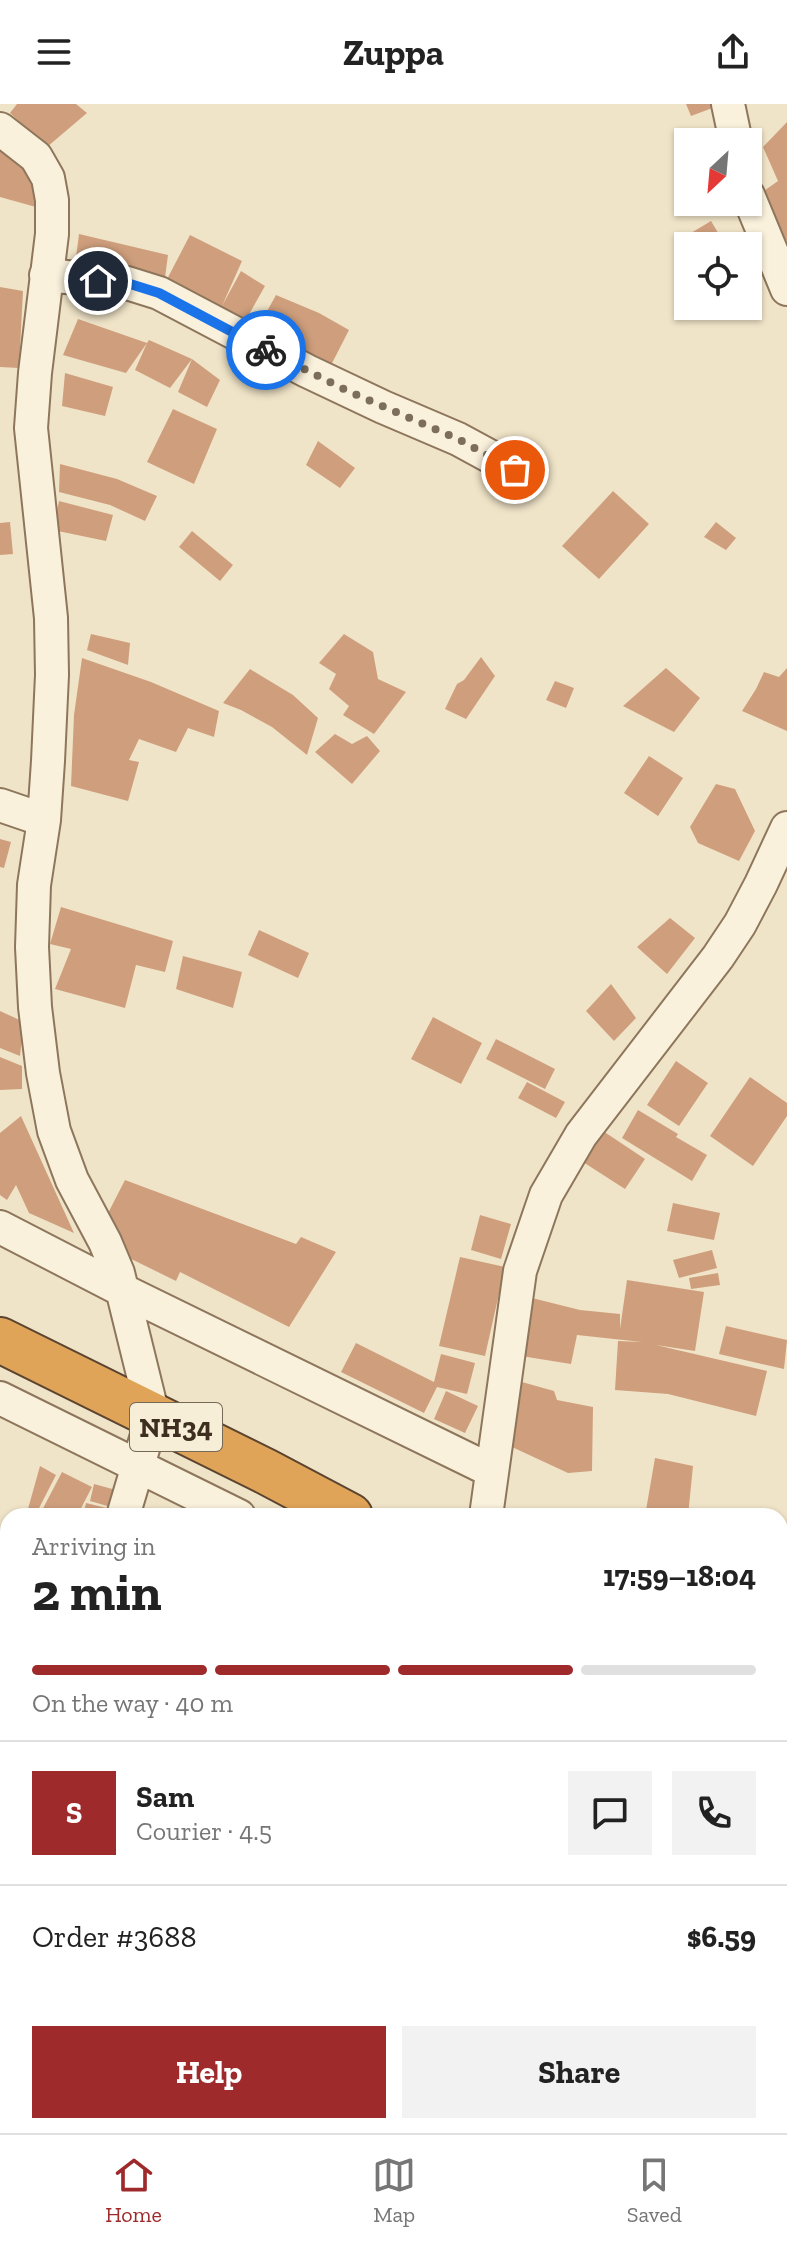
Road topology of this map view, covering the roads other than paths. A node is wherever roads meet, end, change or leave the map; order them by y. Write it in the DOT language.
graph roads {
  1 [pos="728,104"];
  2 [pos="733,128"];
  3 [pos="0,129"];
  4 [pos="757,216"];
  5 [pos="46,275"];
  6 [pos="787,289"];
  7 [pos="515,470"];
  8 [pos="0,805"];
  9 [pos="44,820"];
  10 [pos="787,828"];
  11 [pos="774,886"];
  12 [pos="0,1227"];
  13 [pos="122,1290"];
  14 [pos="0,1340"];
  15 [pos="0,1398"];
  16 [pos="153,1415"];
  17 [pos="137,1466"];
  18 [pos="492,1471"];
  19 [pos="125,1508"];
  20 [pos="223,1508"];
  21 [pos="334,1508"];
  22 [pos="490,1508"];
  1 -- 2 [label="street"];
  3 -- 5 [label="street"];
  4 -- 6 [label="street"];
  5 -- 7 [label="street"];
  5 -- 9 [label="street"];
  8 -- 9 [label="street"];
  9 -- 13 [label="street"];
  10 -- 11 [label="street"];
  11 -- 18 [label="street"];
  12 -- 13 [label="street"];
  13 -- 16 [label="street"];
  13 -- 18 [label="street"];
  14 -- 16 [label="highway, NH34"];
  15 -- 17 [label="street"];
  16 -- 17 [label="street"];
  16 -- 21 [label="highway, NH34"];
  17 -- 19 [label="street"];
  17 -- 20 [label="street"];
  18 -- 22 [label="street"];
}
